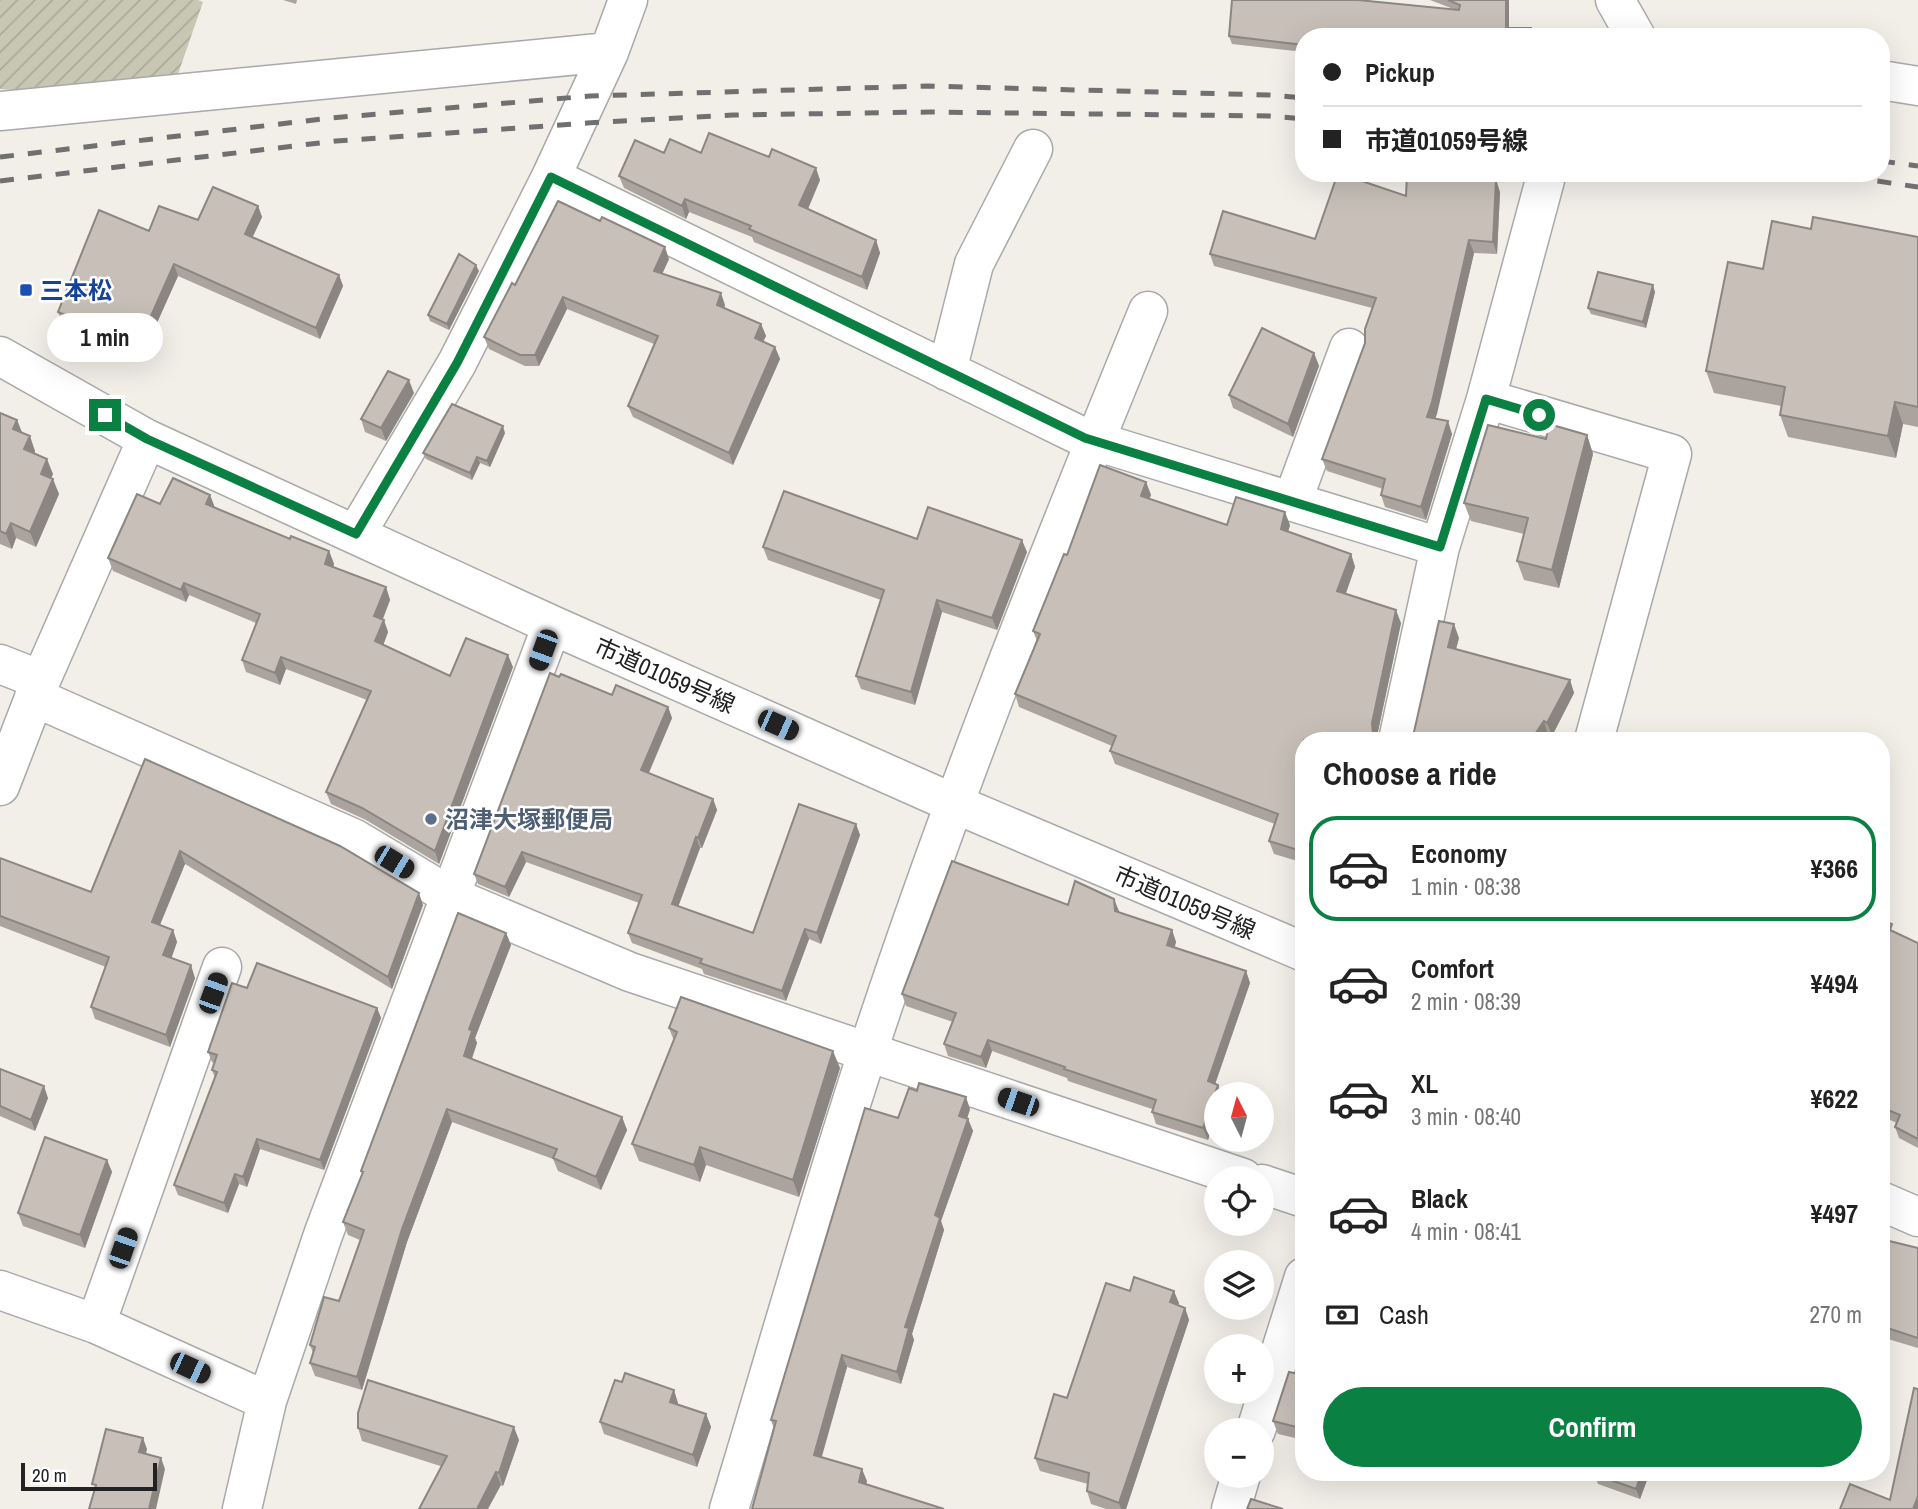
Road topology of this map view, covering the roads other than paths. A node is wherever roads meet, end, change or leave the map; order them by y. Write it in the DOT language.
graph roads {
  1 [pos="628,0"];
  2 [pos="1615,0"];
  3 [pos="1631,28"];
  4 [pos="610,52"];
  5 [pos="1890,81"];
  6 [pos="1918,86"];
  7 [pos="0,111"];
  8 [pos="1033,149"];
  9 [pos="551,177"];
  10 [pos="1544,182"];
  11 [pos="1148,311"];
  12 [pos="1349,348"];
  13 [pos="0,356"];
  14 [pos="947,370"];
  15 [pos="1486,399"];
  16 [pos="147,439"];
  17 [pos="1095,441"];
  18 [pos="1292,502"];
  19 [pos="356,534"];
  20 [pos="1440,547"];
  21 [pos="552,625"];
  22 [pos="0,664"];
  23 [pos="37,688"];
  24 [pos="1400,732"];
  25 [pos="1596,732"];
  26 [pos="0,786"];
  27 [pos="955,804"];
  28 [pos="452,897"];
  29 [pos="1295,948"];
  30 [pos="222,967"];
  31 [pos="868,1052"];
  32 [pos="1207,1166"];
  33 [pos="1274,1188"];
  34 [pos="1295,1195"];
  35 [pos="1890,1205"];
  36 [pos="1918,1217"];
  37 [pos="0,1290"];
  38 [pos="1295,1306"];
  39 [pos="96,1324"];
  40 [pos="267,1401"];
  41 [pos="1260,1418"];
  42 [pos="1237,1488"];
  43 [pos="242,1509"];
  44 [pos="729,1509"];
  45 [pos="1231,1509"];
  1 -- 4 [label="street"];
  2 -- 3 [label="street"];
  4 -- 7 [label="street"];
  4 -- 9 [label="street"];
  5 -- 6 [label="street"];
  8 -- 14 [label="street"];
  9 -- 14 [label="street"];
  9 -- 19 [label="street"];
  10 -- 15 [label="street"];
  11 -- 17 [label="street"];
  12 -- 18 [label="street"];
  13 -- 16 [label="street, 市道01059号線"];
  14 -- 17 [label="street"];
  15 -- 20 [label="street"];
  15 -- 25 [label="street"];
  16 -- 19 [label="street, 市道01059号線"];
  16 -- 23 [label="street"];
  17 -- 18 [label="street"];
  17 -- 27 [label="street"];
  18 -- 20 [label="street"];
  19 -- 21 [label="street, 市道01059号線"];
  20 -- 24 [label="street"];
  21 -- 27 [label="street, 市道01059号線"];
  21 -- 28 [label="street"];
  22 -- 23 [label="street"];
  23 -- 26 [label="street"];
  23 -- 28 [label="street"];
  27 -- 29 [label="street, 市道01059号線"];
  27 -- 31 [label="street"];
  28 -- 31 [label="street"];
  28 -- 40 [label="street"];
  30 -- 39 [label="street"];
  31 -- 32 [label="street"];
  31 -- 44 [label="street"];
  33 -- 34 [label="street"];
  35 -- 36 [label="street"];
  37 -- 39 [label="street"];
  38 -- 41 [label="street"];
  39 -- 40 [label="street"];
  40 -- 43 [label="street"];
  42 -- 45 [label="street"];
}
